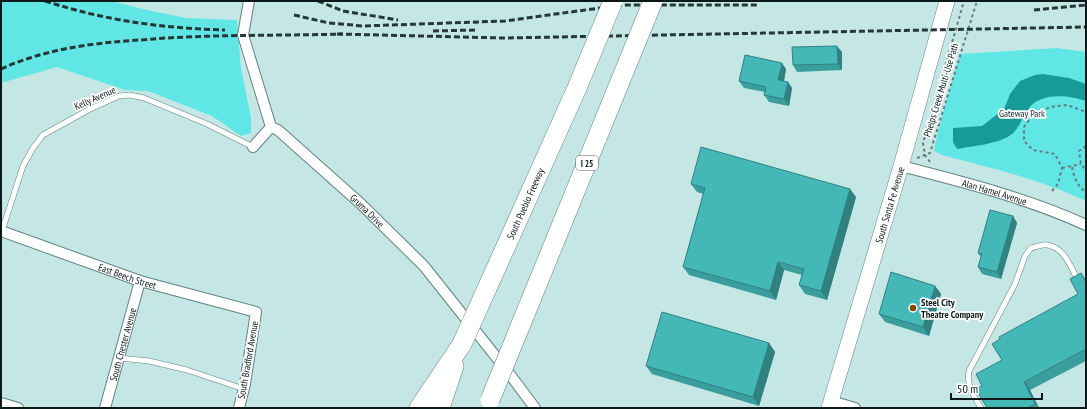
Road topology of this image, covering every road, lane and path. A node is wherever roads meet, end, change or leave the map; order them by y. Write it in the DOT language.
graph roads {
  1 [pos="249,1"];
  2 [pos="613,1"];
  3 [pos="653,1"];
  4 [pos="947,1"];
  5 [pos="964,1"];
  6 [pos="977,1"];
  7 [pos="1086,112"];
  8 [pos="270,127"];
  9 [pos="1086,146"];
  10 [pos="253,147"];
  11 [pos="925,155"];
  12 [pos="934,164"];
  13 [pos="1080,164"];
  14 [pos="901,166"];
  15 [pos="1072,167"];
  16 [pos="1062,168"];
  17 [pos="1086,172"];
  18 [pos="1052,191"];
  19 [pos="1086,192"];
  20 [pos="1086,225"];
  21 [pos="2,231"];
  22 [pos="140,281"];
  23 [pos="1080,285"];
  24 [pos="256,312"];
  25 [pos="462,344"];
  26 [pos="119,358"];
  27 [pos="244,389"];
  28 [pos="1,403"];
  29 [pos="830,404"];
  30 [pos="489,405"];
  31 [pos="18,408"];
  32 [pos="105,408"];
  33 [pos="239,408"];
  34 [pos="419,408"];
  35 [pos="440,408"];
  36 [pos="535,408"];
  37 [pos="855,408"];
  38 [pos="980,408"];
  1 -- 8 [label="street"];
  2 -- 25 [label="highway, South Pueblo Freeway, bridge"];
  3 -- 30 [label="highway, I 25, bridge"];
  4 -- 14 [label="main road, South Santa Fe Avenue"];
  5 -- 11 [label="path"];
  6 -- 11 [label="path, Phelps Creek Multi-Use Path"];
  7 -- 16 [label="path"];
  8 -- 10 [label="street"];
  8 -- 36 [label="street, Gruma Drive"];
  9 -- 13 [label="path"];
  10 -- 21 [label="lane, Kelly Avenue"];
  11 -- 12 [label="path"];
  11 -- 14 [label="path"];
  13 -- 15 [label="path"];
  13 -- 17 [label="path"];
  14 -- 20 [label="street, Alan Hamel Avenue"];
  14 -- 29 [label="main road, South Santa Fe Avenue"];
  15 -- 16 [label="path"];
  15 -- 19 [label="path"];
  16 -- 18 [label="path"];
  21 -- 22 [label="street, East Beech Street"];
  22 -- 24 [label="street, East Beech Street"];
  22 -- 26 [label="street, South Chester Avenue"];
  23 -- 38 [label="lane"];
  24 -- 27 [label="street, South Bradford Avenue"];
  25 -- 34 [label="highway"];
  25 -- 35 [label="highway, South Pueblo Freeway"];
  26 -- 27 [label="lane"];
  26 -- 32 [label="street, South Chester Avenue"];
  27 -- 33 [label="street, South Bradford Avenue"];
  28 -- 31 [label="street"];
  29 -- 37 [label="street"];
}
